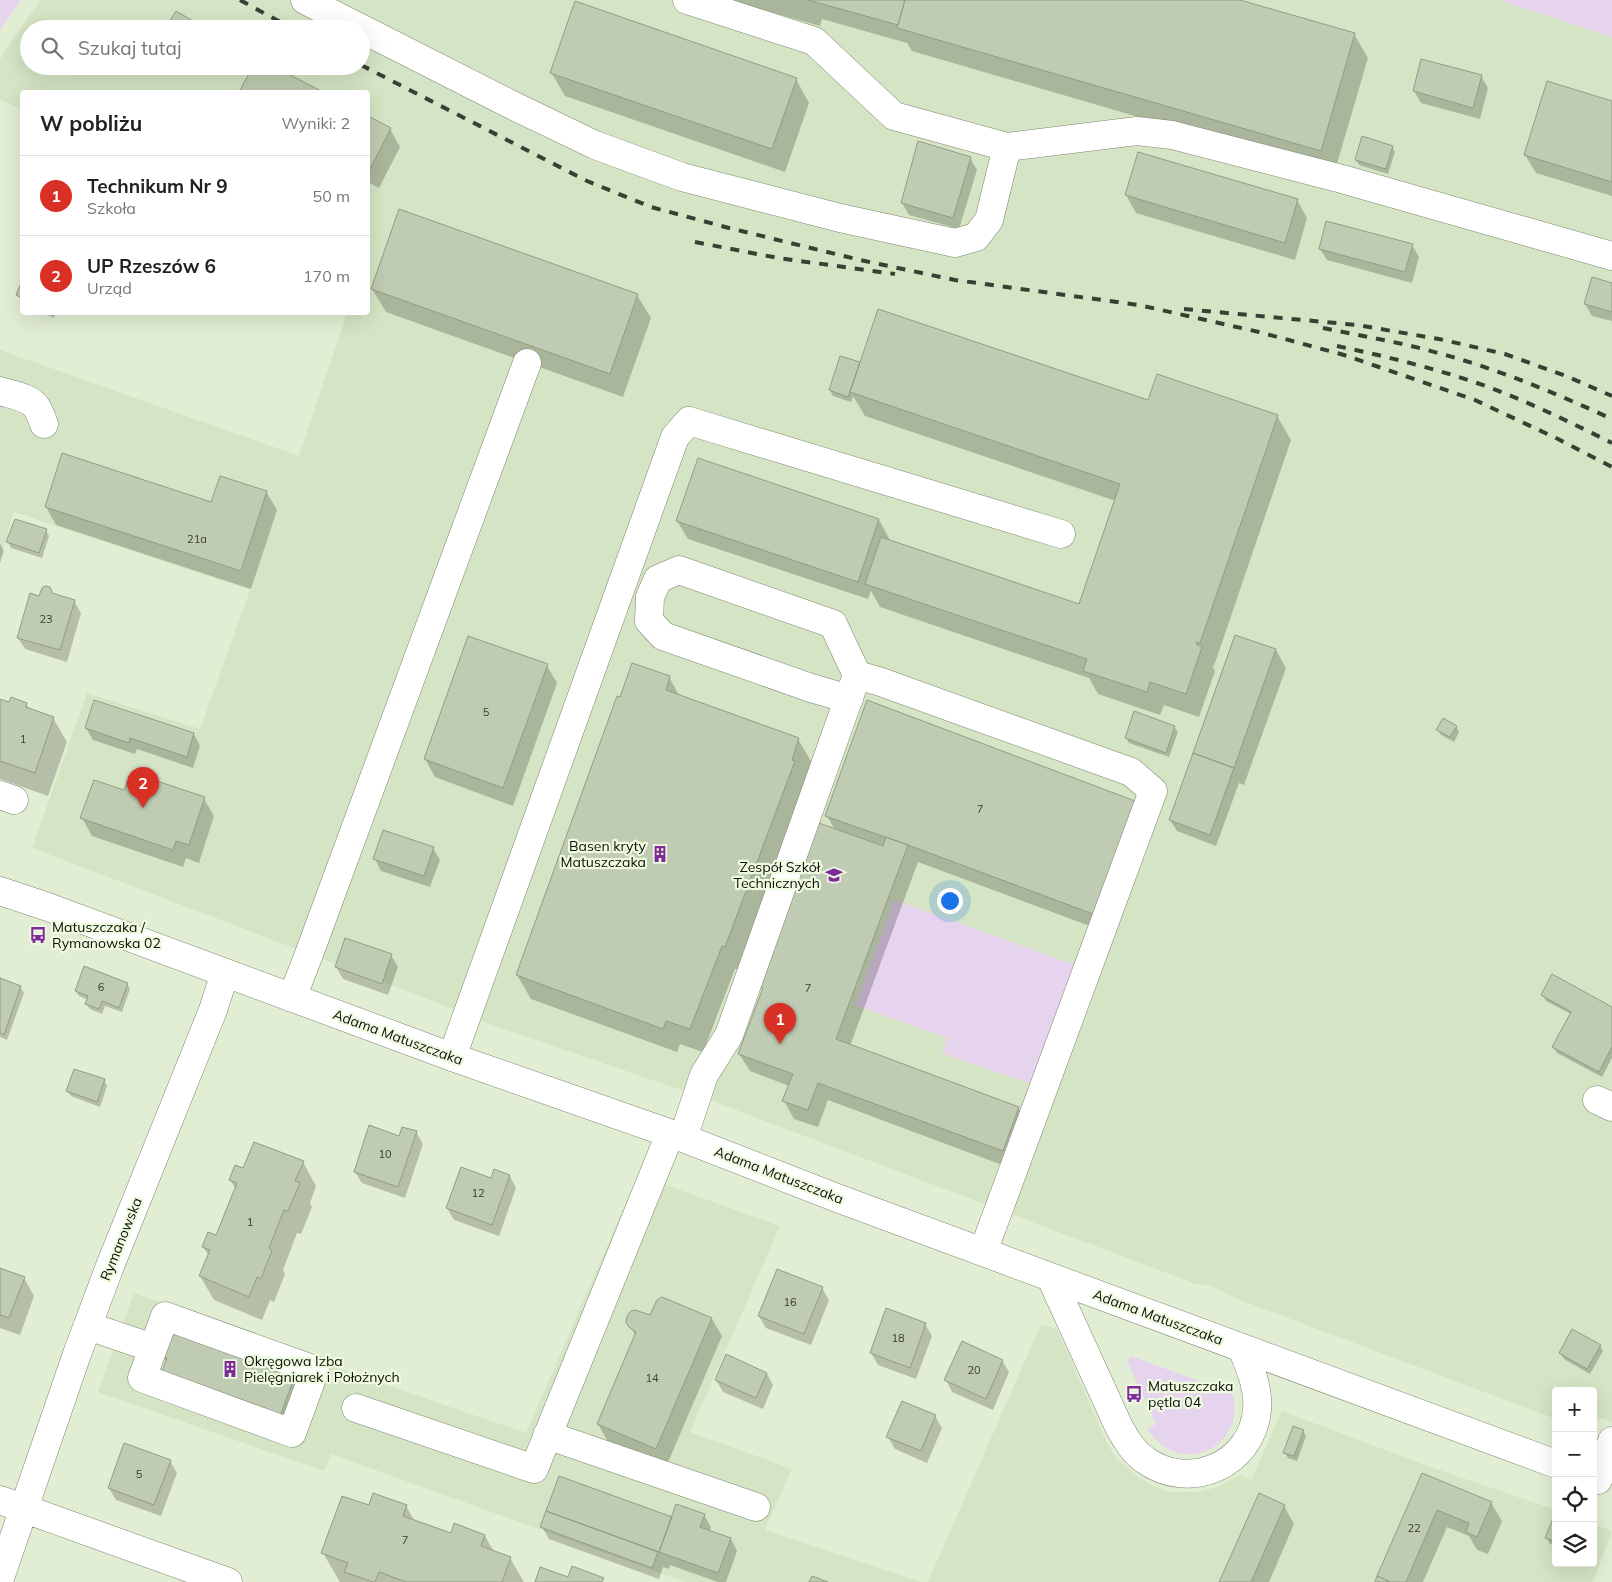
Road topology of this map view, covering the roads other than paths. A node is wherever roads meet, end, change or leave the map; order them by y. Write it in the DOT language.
graph roads {
  1 [pos="305,0"];
  2 [pos="687,0"];
  3 [pos="344,20"];
  4 [pos="370,33"];
  5 [pos="1007,147"];
  6 [pos="1612,256"];
  7 [pos="527,363"];
  8 [pos="0,391"];
  9 [pos="44,424"];
  10 [pos="1061,534"];
  11 [pos="853,687"];
  12 [pos="0,891"];
  13 [pos="226,973"];
  14 [pos="292,998"];
  15 [pos="452,1057"];
  16 [pos="677,1136"];
  17 [pos="983,1252"];
  18 [pos="1051,1278"];
  19 [pos="88,1326"];
  20 [pos="153,1348"];
  21 [pos="1242,1348"];
  22 [pos="356,1408"];
  23 [pos="547,1435"];
  24 [pos="1612,1441"];
  25 [pos="1552,1463"];
  26 [pos="1601,1481"];
  27 [pos="12,1504"];
  28 [pos="756,1507"];
  29 [pos="0,1578"];
  30 [pos="228,1582"];
  1 -- 3 [label="street"];
  2 -- 5 [label="street"];
  4 -- 5 [label="street"];
  5 -- 6 [label="street"];
  7 -- 14 [label="street"];
  8 -- 9 [label="street"];
  10 -- 15 [label="street"];
  11 -- 11 [label="street"];
  11 -- 16 [label="street"];
  11 -- 17 [label="street"];
  12 -- 13 [label="street, Adama Matuszczaka"];
  13 -- 14 [label="street, Adama Matuszczaka"];
  13 -- 19 [label="street, Rymanowska"];
  14 -- 15 [label="street, Adama Matuszczaka"];
  15 -- 16 [label="street, Adama Matuszczaka"];
  16 -- 17 [label="street, Adama Matuszczaka"];
  16 -- 23 [label="street"];
  17 -- 18 [label="street, Adama Matuszczaka"];
  18 -- 21 [label="street, Adama Matuszczaka"];
  18 -- 21 [label="street"];
  19 -- 20 [label="street"];
  19 -- 27 [label="street, Rymanowska"];
  20 -- 20 [label="street"];
  21 -- 25 [label="street, Adama Matuszczaka"];
  22 -- 23 [label="street"];
  23 -- 28 [label="street"];
  24 -- 26 [label="street"];
  27 -- 29 [label="street, Rymanowska"];
  27 -- 30 [label="street"];
}
